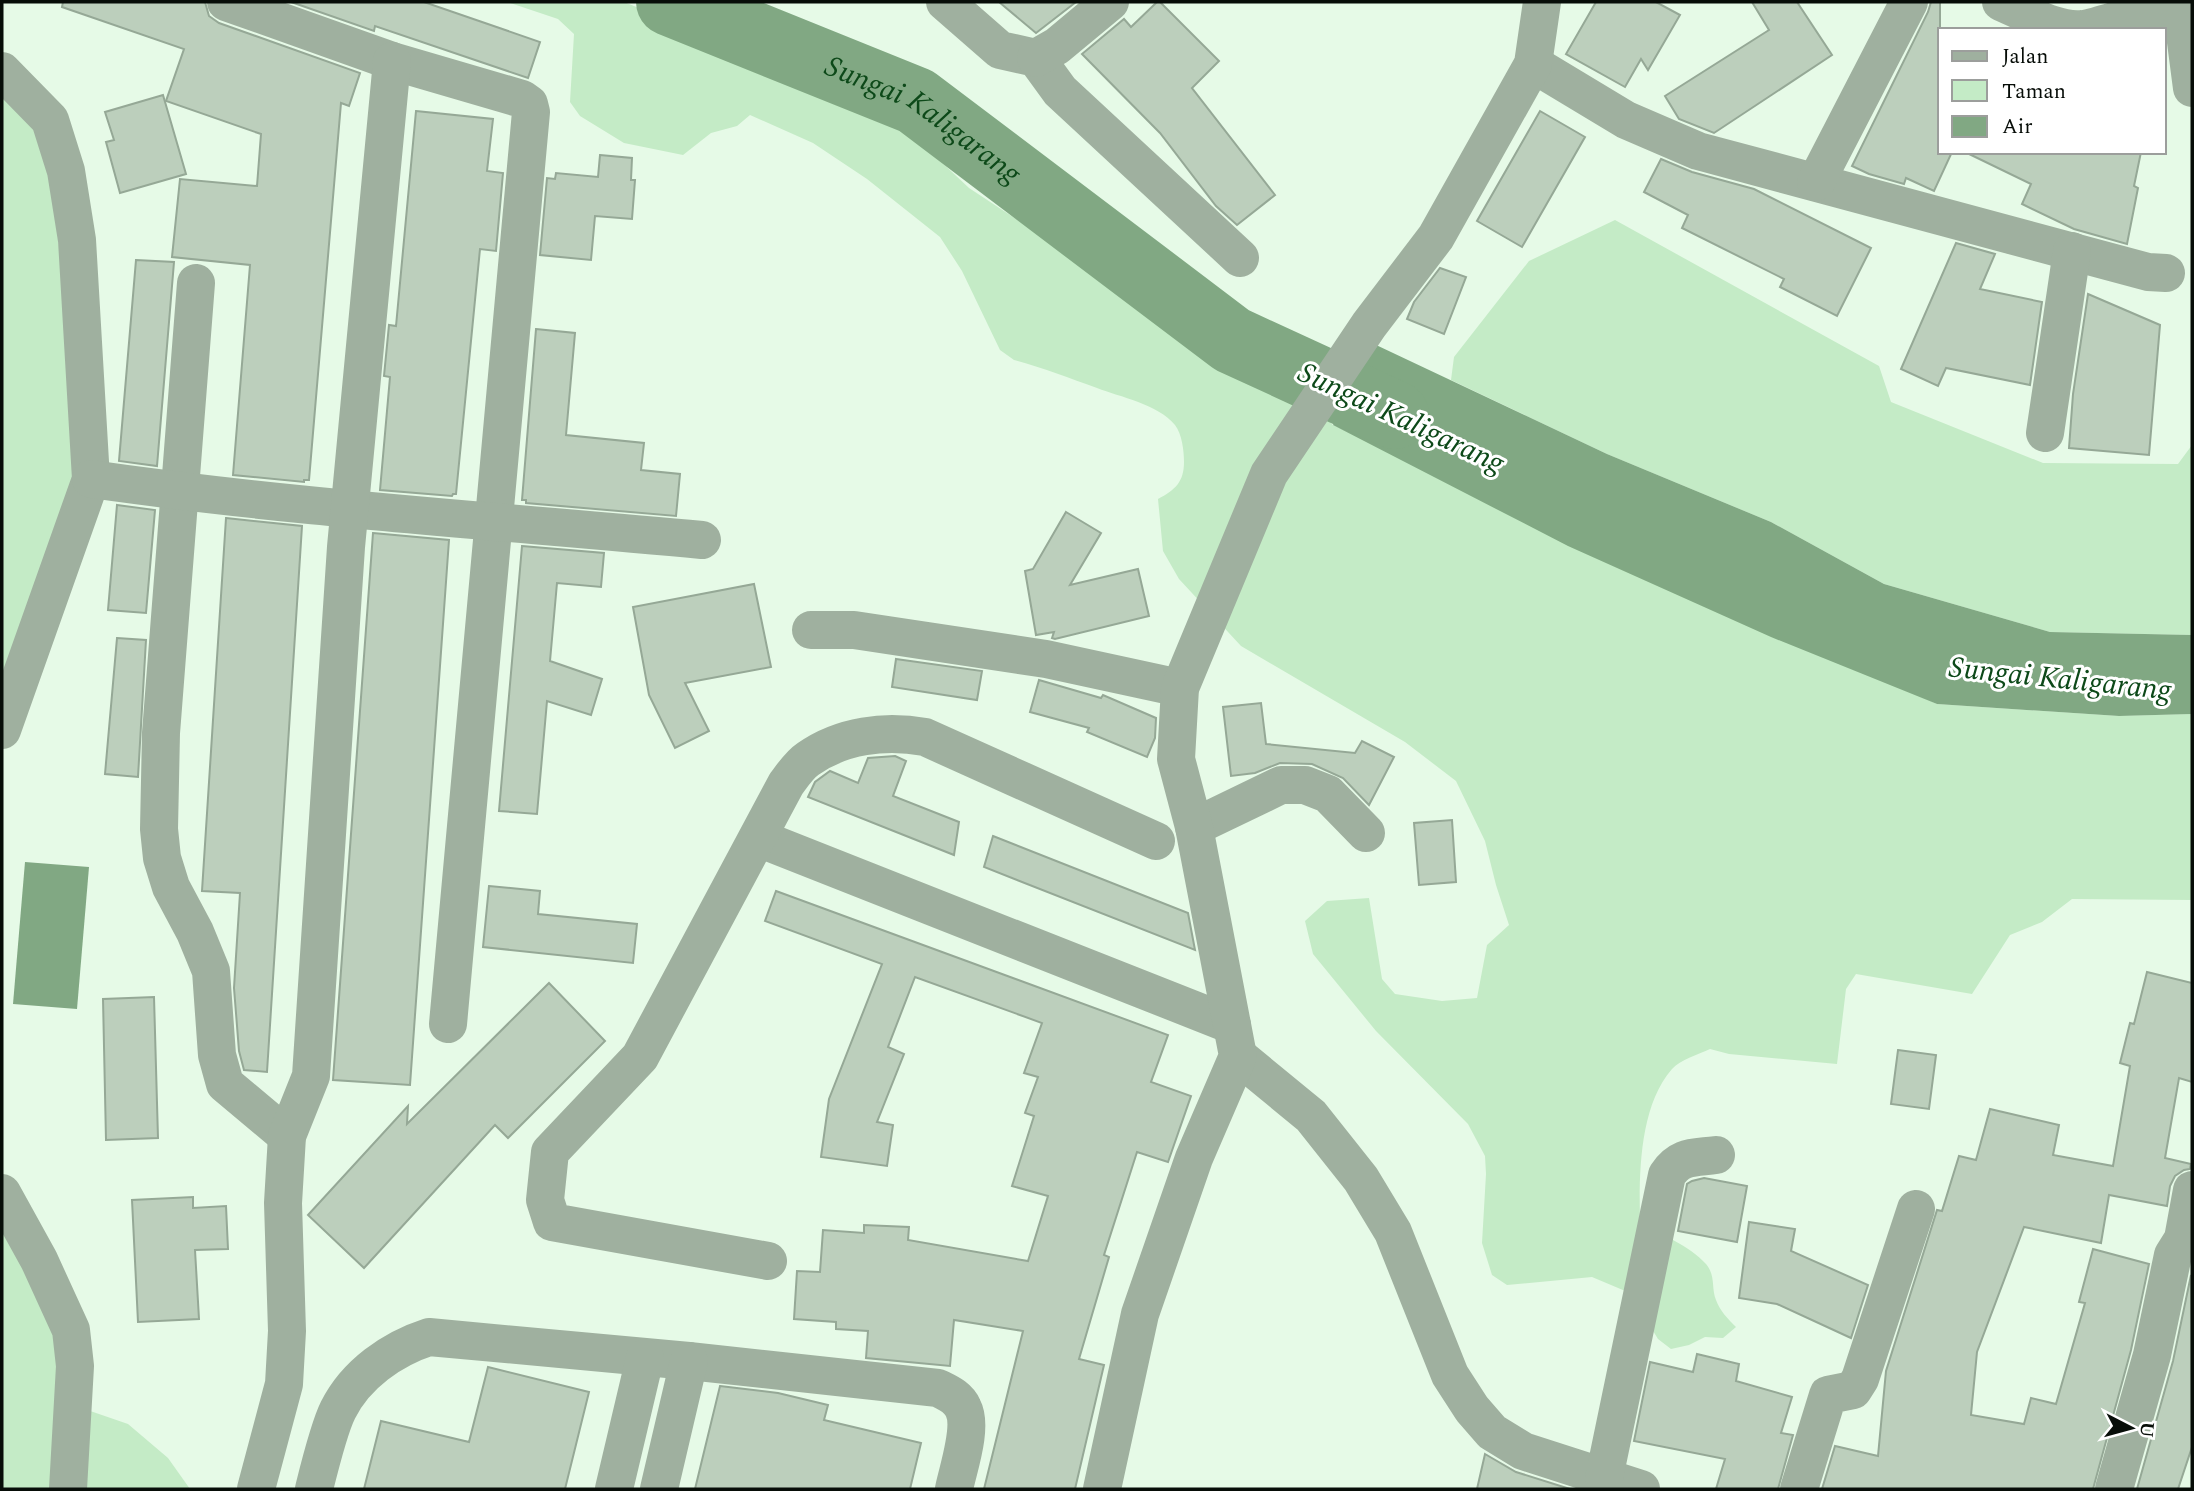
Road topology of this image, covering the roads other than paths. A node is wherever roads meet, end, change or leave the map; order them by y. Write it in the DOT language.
graph roads {
  1 [pos="226,2"];
  2 [pos="945,2"];
  3 [pos="1110,2"];
  4 [pos="1542,2"];
  5 [pos="1909,2"];
  6 [pos="2001,2"];
  7 [pos="2065,28"];
  8 [pos="2079,28"];
  9 [pos="1036,58"];
  10 [pos="393,61"];
  11 [pos="1533,64"];
  12 [pos="2,71"];
  13 [pos="2192,88"];
  14 [pos="1816,182"];
  15 [pos="2071,251"];
  16 [pos="1240,258"];
  17 [pos="2166,273"];
  18 [pos="196,283"];
  19 [pos="2045,433"];
  20 [pos="91,480"];
  21 [pos="178,492"];
  22 [pos="351,509"];
  23 [pos="493,520"];
  24 [pos="702,540"];
  25 [pos="811,630"];
  26 [pos="1181,688"];
  27 [pos="2,730"];
  28 [pos="1194,827"];
  29 [pos="1366,833"];
  30 [pos="758,838"];
  31 [pos="1156,841"];
  32 [pos="448,1024"];
  33 [pos="1235,1040"];
  34 [pos="287,1136"];
  35 [pos="1716,1155"];
  36 [pos="2192,1190"];
  37 [pos="2,1193"];
  38 [pos="1916,1209"];
  39 [pos="2188,1238"];
  40 [pos="768,1261"];
  41 [pos="645,1358"];
  42 [pos="689,1361"];
  43 [pos="1604,1478"];
  44 [pos="68,1489"];
  45 [pos="256,1489"];
  46 [pos="314,1489"];
  47 [pos="614,1489"];
  48 [pos="659,1489"];
  49 [pos="954,1489"];
  50 [pos="1102,1489"];
  51 [pos="1641,1489"];
  52 [pos="1799,1489"];
  53 [pos="2114,1489"];
  1 -- 10 [label="street"];
  2 -- 9 [label="street"];
  3 -- 9 [label="street"];
  4 -- 11 [label="street"];
  5 -- 14 [label="street"];
  6 -- 7 [label="street"];
  8 -- 13 [label="street"];
  9 -- 16 [label="street"];
  10 -- 22 [label="street"];
  10 -- 23 [label="street"];
  11 -- 14 [label="street"];
  11 -- 26 [label="street"];
  12 -- 20 [label="street"];
  14 -- 15 [label="street"];
  15 -- 17 [label="street"];
  15 -- 19 [label="street"];
  18 -- 21 [label="street"];
  20 -- 21 [label="street"];
  20 -- 27 [label="street"];
  21 -- 22 [label="street"];
  21 -- 34 [label="street"];
  22 -- 23 [label="street"];
  22 -- 34 [label="street"];
  23 -- 24 [label="street"];
  23 -- 32 [label="street"];
  25 -- 26 [label="street"];
  26 -- 28 [label="street"];
  28 -- 29 [label="street"];
  28 -- 33 [label="street"];
  30 -- 31 [label="street"];
  30 -- 33 [label="street"];
  30 -- 40 [label="street"];
  33 -- 43 [label="street"];
  33 -- 50 [label="street"];
  34 -- 45 [label="street"];
  35 -- 43 [label="street"];
  36 -- 39 [label="street"];
  37 -- 44 [label="street"];
  38 -- 52 [label="street"];
  39 -- 53 [label="street"];
  41 -- 42 [label="street"];
  41 -- 46 [label="street"];
  41 -- 47 [label="street"];
  42 -- 48 [label="street"];
  42 -- 49 [label="street"];
  43 -- 51 [label="street"];
}
